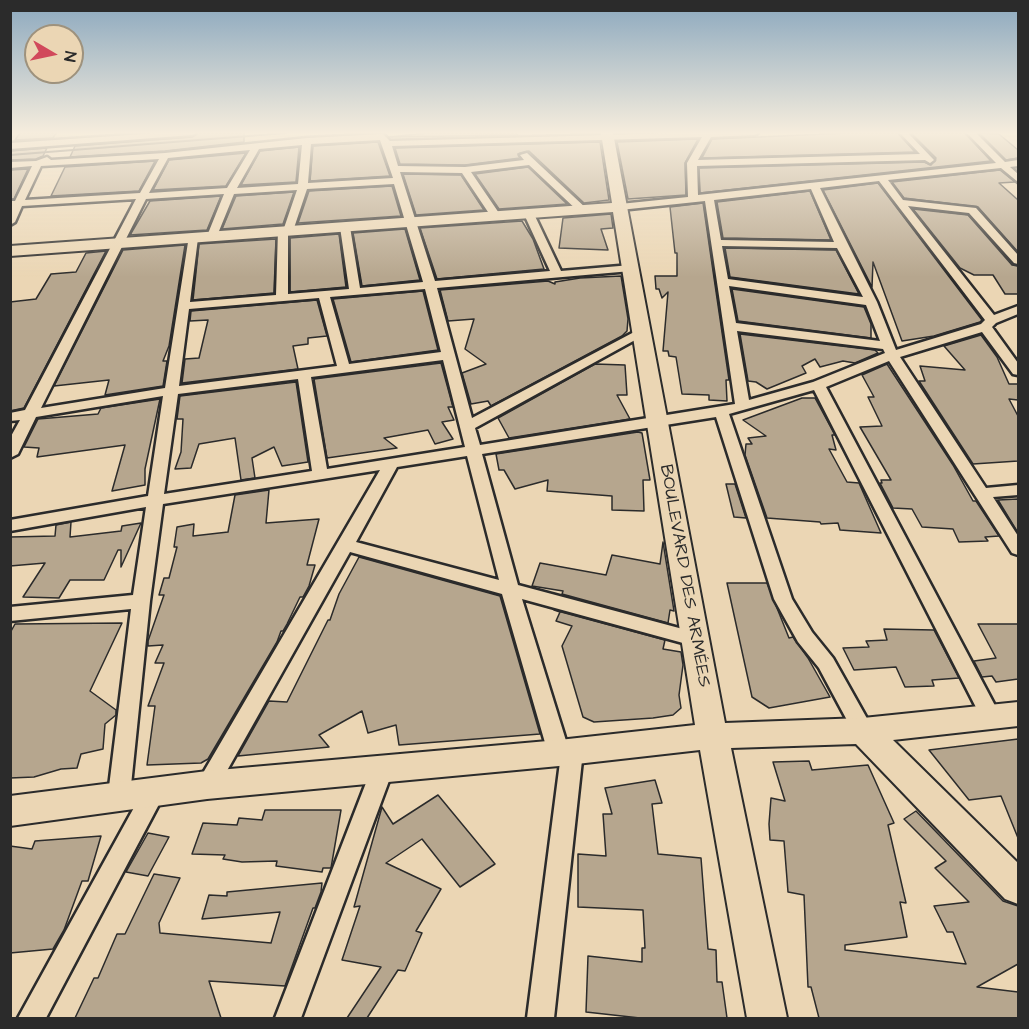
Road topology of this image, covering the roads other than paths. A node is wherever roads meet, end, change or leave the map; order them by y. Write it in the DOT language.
graph roads {
  1 [pos="28,181"];
  2 [pos="152,181"];
  3 [pos="236,181"];
  4 [pos="303,181"];
  5 [pos="382,181"];
  6 [pos="398,181"];
  7 [pos="472,181"];
  8 [pos="551,181"];
  9 [pos="615,181"];
  10 [pos="690,181"];
  11 [pos="856,181"];
  12 [pos="883,181"];
  13 [pos="303,186"];
  14 [pos="814,186"];
  15 [pos="231,190"];
  16 [pos="144,196"];
  17 [pos="709,198"];
  18 [pos="694,200"];
  19 [pos="898,202"];
  20 [pos="15,204"];
  21 [pos="620,207"];
  22 [pos="583,210"];
  23 [pos="529,214"];
  24 [pos="496,216"];
  25 [pos="10,222"];
  26 [pos="413,222"];
  27 [pos="345,227"];
  28 [pos="285,231"];
  29 [pos="212,236"];
  30 [pos="193,238"];
  31 [pos="117,243"];
  32 [pos="716,243"];
  33 [pos="840,244"];
  34 [pos="10,251"];
  35 [pos="1018,261"];
  36 [pos="631,268"];
  37 [pos="557,274"];
  38 [pos="723,282"];
  39 [pos="430,285"];
  40 [pos="356,290"];
  41 [pos="323,293"];
  42 [pos="282,296"];
  43 [pos="871,302"];
  44 [pos="185,306"];
  45 [pos="1018,310"];
  46 [pos="988,323"];
  47 [pos="730,326"];
  48 [pos="640,334"];
  49 [pos="890,350"];
  50 [pos="449,355"];
  51 [pos="344,368"];
  52 [pos="1018,371"];
  53 [pos="304,373"];
  54 [pos="818,385"];
  55 [pos="171,391"];
  56 [pos="743,407"];
  57 [pos="721,412"];
  58 [pos="31,414"];
  59 [pos="10,417"];
  60 [pos="657,423"];
  61 [pos="468,426"];
  62 [pos="475,452"];
  63 [pos="10,454"];
  64 [pos="391,465"];
  65 [pos="320,475"];
  66 [pos="1018,490"];
  67 [pos="982,493"];
  68 [pos="157,500"];
  69 [pos="10,526"];
  70 [pos="346,545"];
  71 [pos="1018,549"];
  72 [pos="510,590"];
  73 [pos="141,601"];
  74 [pos="10,614"];
  75 [pos="694,639"];
  76 [pos="1005,715"];
  77 [pos="863,730"];
  78 [pos="712,736"];
  79 [pos="566,752"];
  80 [pos="382,770"];
  81 [pos="207,785"];
  82 [pos="155,791"];
  83 [pos="120,795"];
  84 [pos="10,811"];
  85 [pos="1018,888"];
  86 [pos="31,1018"];
  87 [pos="288,1018"];
  88 [pos="540,1018"];
  89 [pos="767,1018"];
  1 -- 20 [label="street"];
  2 -- 16 [label="street"];
  3 -- 15 [label="street"];
  4 -- 13 [label="street"];
  5 -- 13 [label="street"];
  6 -- 26 [label="street"];
  7 -- 24 [label="street"];
  8 -- 22 [label="street"];
  9 -- 21 [label="main road, BOULEVARD DES ARMÉES"];
  10 -- 18 [label="street"];
  11 -- 14 [label="street"];
  12 -- 19 [label="street"];
  13 -- 15 [label="street"];
  13 -- 28 [label="street"];
  14 -- 17 [label="street"];
  14 -- 33 [label="street"];
  15 -- 16 [label="street"];
  15 -- 29 [label="street"];
  16 -- 20 [label="street"];
  16 -- 31 [label="street"];
  17 -- 18 [label="street"];
  17 -- 32 [label="street"];
  18 -- 21 [label="street"];
  19 -- 35 [label="street"];
  19 -- 46 [label="street"];
  20 -- 25 [label="street"];
  21 -- 22 [label="main road"];
  21 -- 36 [label="main road, BOULEVARD DES ARMÉES"];
  22 -- 23 [label="main road"];
  23 -- 24 [label="main road"];
  23 -- 37 [label="street"];
  24 -- 26 [label="main road"];
  26 -- 27 [label="main road"];
  26 -- 39 [label="street"];
  27 -- 28 [label="main road"];
  27 -- 40 [label="street"];
  28 -- 29 [label="main road"];
  28 -- 42 [label="street"];
  29 -- 30 [label="main road"];
  30 -- 31 [label="main road"];
  30 -- 44 [label="street"];
  31 -- 34 [label="main road"];
  31 -- 58 [label="street"];
  32 -- 33 [label="street"];
  32 -- 38 [label="street"];
  33 -- 43 [label="street"];
  36 -- 37 [label="street"];
  36 -- 48 [label="main road, BOULEVARD DES ARMÉES"];
  37 -- 39 [label="street"];
  38 -- 43 [label="street"];
  38 -- 47 [label="street"];
  39 -- 40 [label="street"];
  39 -- 50 [label="street"];
  40 -- 41 [label="street"];
  41 -- 42 [label="street"];
  41 -- 51 [label="street"];
  42 -- 44 [label="street"];
  43 -- 49 [label="street"];
  44 -- 55 [label="street"];
  45 -- 46 [label="street"];
  46 -- 49 [label="street"];
  46 -- 52 [label="street"];
  47 -- 49 [label="street"];
  47 -- 56 [label="street"];
  48 -- 60 [label="main road, BOULEVARD DES ARMÉES"];
  48 -- 61 [label="street"];
  49 -- 54 [label="street"];
  49 -- 67 [label="street"];
  50 -- 51 [label="street"];
  50 -- 61 [label="street"];
  51 -- 53 [label="street"];
  53 -- 55 [label="street"];
  53 -- 65 [label="street"];
  54 -- 56 [label="street"];
  54 -- 76 [label="street"];
  55 -- 58 [label="street"];
  55 -- 68 [label="street"];
  56 -- 57 [label="street"];
  57 -- 60 [label="street"];
  57 -- 77 [label="street"];
  58 -- 59 [label="street"];
  58 -- 63 [label="street"];
  60 -- 62 [label="street"];
  60 -- 75 [label="main road, BOULEVARD DES ARMÉES"];
  61 -- 62 [label="street"];
  62 -- 64 [label="street"];
  62 -- 72 [label="street"];
  64 -- 65 [label="street"];
  64 -- 70 [label="street"];
  65 -- 68 [label="street"];
  66 -- 67 [label="street"];
  67 -- 71 [label="street"];
  68 -- 69 [label="street"];
  68 -- 73 [label="street"];
  70 -- 72 [label="street"];
  70 -- 81 [label="street"];
  72 -- 75 [label="street"];
  72 -- 79 [label="street"];
  73 -- 74 [label="street"];
  73 -- 83 [label="street"];
  75 -- 78 [label="main road, BOULEVARD DES ARMÉES"];
  76 -- 77 [label="main road"];
  77 -- 78 [label="main road"];
  77 -- 85 [label="main road"];
  78 -- 79 [label="main road"];
  78 -- 89 [label="main road, BOULEVARD DES ARMÉES"];
  79 -- 80 [label="main road"];
  79 -- 88 [label="street"];
  80 -- 81 [label="main road"];
  80 -- 87 [label="street"];
  81 -- 82 [label="main road"];
  82 -- 83 [label="main road"];
  82 -- 86 [label="street"];
  83 -- 84 [label="main road"];
}
